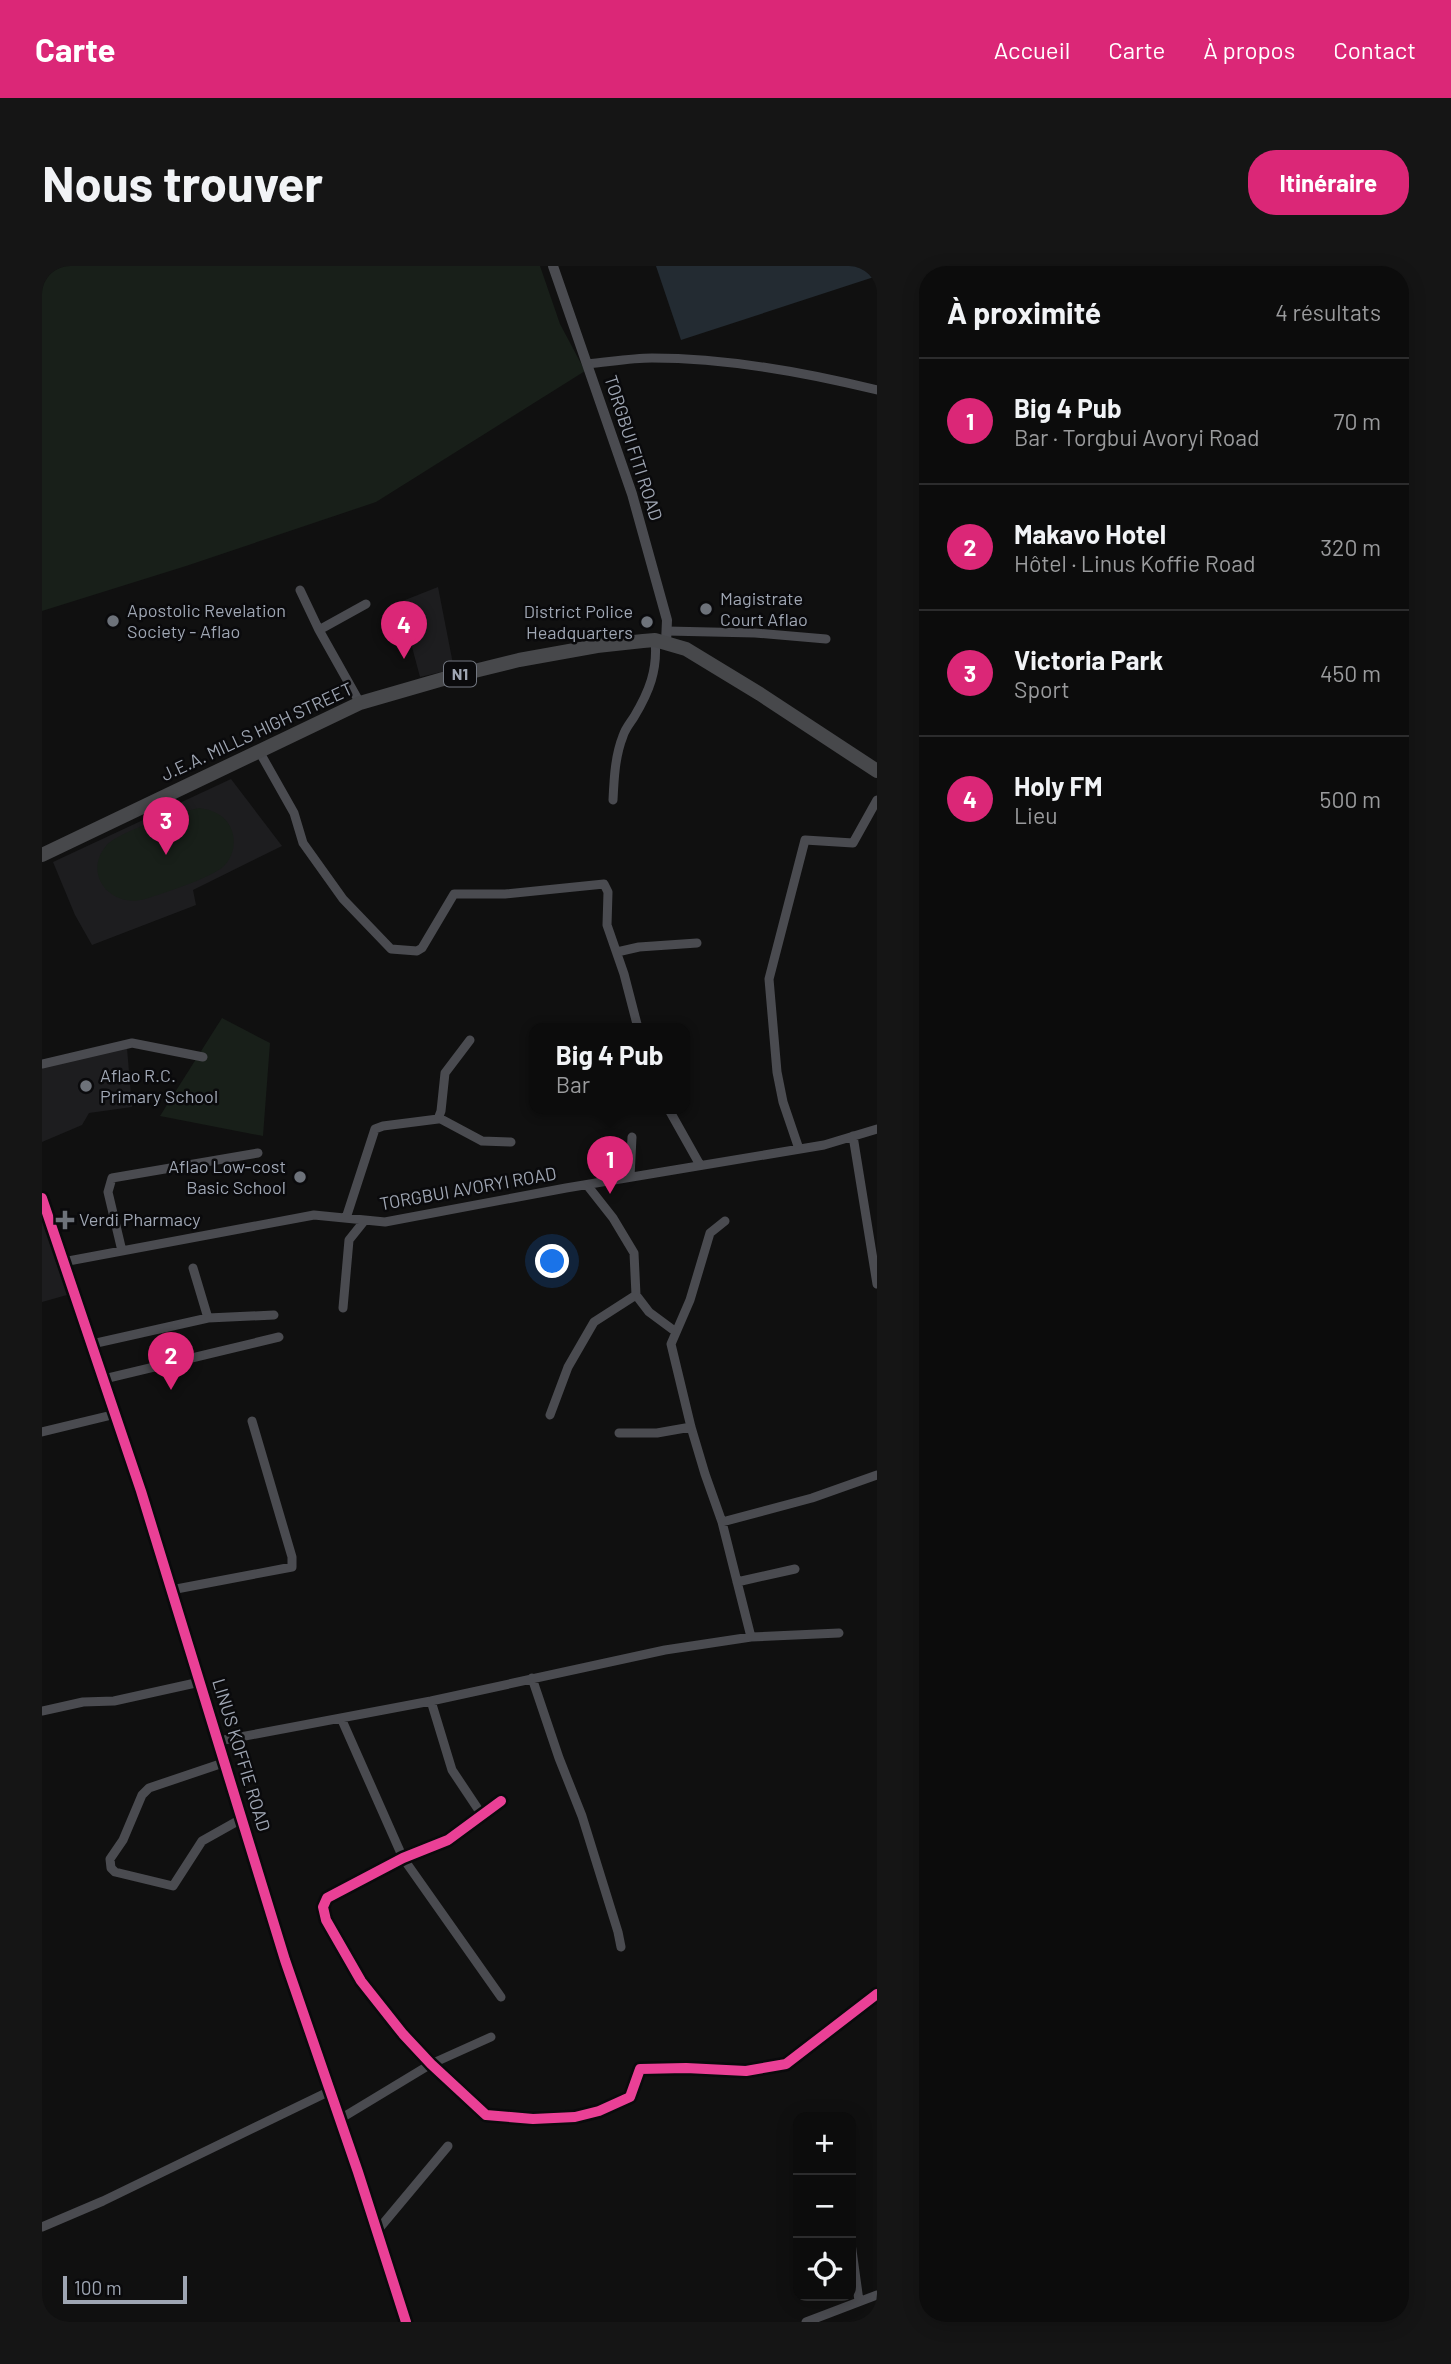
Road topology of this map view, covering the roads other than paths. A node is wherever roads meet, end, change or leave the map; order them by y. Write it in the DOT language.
graph roads {
  1 [pos="553,266"];
  2 [pos="587,364"];
  3 [pos="877,390"];
  4 [pos="300,590"];
  5 [pos="366,604"];
  6 [pos="319,630"];
  7 [pos="662,638"];
  8 [pos="826,639"];
  9 [pos="360,703"];
  10 [pos="259,751"];
  11 [pos="877,771"];
  12 [pos="613,800"];
  13 [pos="877,800"];
  14 [pos="42,855"];
  15 [pos="697,943"];
  16 [pos="617,952"];
  17 [pos="637,1023"];
  18 [pos="470,1040"];
  19 [pos="203,1057"];
  20 [pos="42,1064"];
  21 [pos="671,1114"];
  22 [pos="439,1118"];
  23 [pos="877,1129"];
  24 [pos="853,1136"];
  25 [pos="632,1137"];
  26 [pos="511,1142"];
  27 [pos="799,1149"];
  28 [pos="258,1153"];
  29 [pos="701,1166"];
  30 [pos="631,1177"];
  31 [pos="587,1185"];
  32 [pos="42,1198"];
  33 [pos="346,1218"];
  34 [pos="365,1220"];
  35 [pos="725,1221"];
  36 [pos="122,1251"];
  37 [pos="63,1262"];
  38 [pos="194,1268"];
  39 [pos="877,1284"];
  40 [pos="636,1295"];
  41 [pos="344,1308"];
  42 [pos="274,1315"];
  43 [pos="208,1318"];
  44 [pos="676,1332"];
  45 [pos="279,1337"];
  46 [pos="92,1344"];
  47 [pos="104,1379"];
  48 [pos="116,1414"];
  49 [pos="550,1415"];
  50 [pos="252,1421"];
  51 [pos="691,1427"];
  52 [pos="42,1432"];
  53 [pos="619,1433"];
  54 [pos="877,1475"];
  55 [pos="722,1522"];
  56 [pos="795,1569"];
  57 [pos="737,1582"];
  58 [pos="171,1590"];
  59 [pos="839,1633"];
  60 [pos="751,1637"];
  61 [pos="532,1678"];
  62 [pos="200,1682"];
  63 [pos="431,1701"];
  64 [pos="42,1711"];
  65 [pos="341,1718"];
  66 [pos="219,1741"];
  67 [pos="226,1762"];
  68 [pos="501,1801"];
  69 [pos="482,1815"];
  70 [pos="243,1818"];
  71 [pos="403,1858"];
  72 [pos="621,1947"];
  73 [pos="877,1994"];
  74 [pos="501,1997"];
  75 [pos="491,2037"];
  76 [pos="431,2064"];
  77 [pos="330,2091"];
  78 [pos="340,2119"];
  79 [pos="448,2146"];
  80 [pos="42,2227"];
  81 [pos="377,2231"];
  82 [pos="856,2279"];
  83 [pos="877,2295"];
  84 [pos="859,2301"];
  85 [pos="405,2322"];
  86 [pos="806,2322"];
  1 -- 2 [label="street, TORGBUI FITI ROAD"];
  2 -- 3 [label="street"];
  2 -- 7 [label="street, TORGBUI FITI ROAD"];
  4 -- 6 [label="street"];
  5 -- 6 [label="street"];
  6 -- 9 [label="street"];
  7 -- 8 [label="street"];
  7 -- 9 [label="highway, J.E.A. MILLS HIGH STREET / N1"];
  7 -- 11 [label="highway, J.E.A. MILLS HIGH STREET / N1"];
  7 -- 12 [label="street"];
  9 -- 10 [label="highway, J.E.A. MILLS HIGH STREET / N1"];
  10 -- 14 [label="highway, J.E.A. MILLS HIGH STREET / N1"];
  10 -- 16 [label="street"];
  13 -- 27 [label="street"];
  15 -- 16 [label="street"];
  16 -- 17 [label="street"];
  18 -- 22 [label="street"];
  19 -- 20 [label="street"];
  21 -- 29 [label="street"];
  22 -- 26 [label="street"];
  22 -- 33 [label="street"];
  23 -- 24 [label="street, TORGBUI AVORYI ROAD"];
  24 -- 27 [label="street, TORGBUI AVORYI ROAD"];
  24 -- 39 [label="street"];
  25 -- 30 [label="street"];
  27 -- 29 [label="street, TORGBUI AVORYI ROAD"];
  28 -- 36 [label="street"];
  29 -- 30 [label="street, TORGBUI AVORYI ROAD"];
  30 -- 31 [label="street, TORGBUI AVORYI ROAD"];
  31 -- 34 [label="street, TORGBUI AVORYI ROAD"];
  31 -- 40 [label="street"];
  32 -- 37 [label="street, LINUS KOFFIE ROAD"];
  33 -- 34 [label="street, TORGBUI AVORYI ROAD"];
  33 -- 36 [label="street, TORGBUI AVORYI ROAD"];
  34 -- 41 [label="street"];
  35 -- 44 [label="street"];
  36 -- 37 [label="street, TORGBUI AVORYI ROAD"];
  37 -- 46 [label="street, LINUS KOFFIE ROAD"];
  38 -- 43 [label="street"];
  40 -- 44 [label="street"];
  40 -- 49 [label="street"];
  42 -- 43 [label="street"];
  43 -- 46 [label="street"];
  44 -- 51 [label="street"];
  45 -- 47 [label="street"];
  46 -- 47 [label="street, LINUS KOFFIE ROAD"];
  47 -- 48 [label="street, LINUS KOFFIE ROAD"];
  48 -- 52 [label="street"];
  48 -- 58 [label="street, LINUS KOFFIE ROAD"];
  50 -- 58 [label="street"];
  51 -- 53 [label="street"];
  51 -- 55 [label="street"];
  54 -- 55 [label="street"];
  55 -- 57 [label="street"];
  56 -- 57 [label="street"];
  57 -- 60 [label="street"];
  58 -- 62 [label="street, LINUS KOFFIE ROAD"];
  59 -- 60 [label="street"];
  60 -- 61 [label="street"];
  61 -- 63 [label="street"];
  61 -- 72 [label="street"];
  62 -- 64 [label="street"];
  62 -- 66 [label="street, LINUS KOFFIE ROAD"];
  63 -- 65 [label="street"];
  63 -- 69 [label="street"];
  65 -- 66 [label="street"];
  65 -- 71 [label="street"];
  66 -- 67 [label="street, LINUS KOFFIE ROAD"];
  67 -- 70 [label="street, LINUS KOFFIE ROAD"];
  67 -- 70 [label="street"];
  68 -- 69 [label="street"];
  69 -- 71 [label="street"];
  70 -- 77 [label="street, LINUS KOFFIE ROAD"];
  71 -- 74 [label="street"];
  71 -- 76 [label="street"];
  73 -- 76 [label="street"];
  75 -- 76 [label="street"];
  76 -- 78 [label="street"];
  77 -- 78 [label="street, LINUS KOFFIE ROAD"];
  77 -- 80 [label="street"];
  78 -- 81 [label="street, LINUS KOFFIE ROAD"];
  79 -- 81 [label="street"];
  81 -- 85 [label="street, LINUS KOFFIE ROAD"];
  82 -- 84 [label="street"];
  83 -- 84 [label="street"];
  84 -- 86 [label="street"];
}
